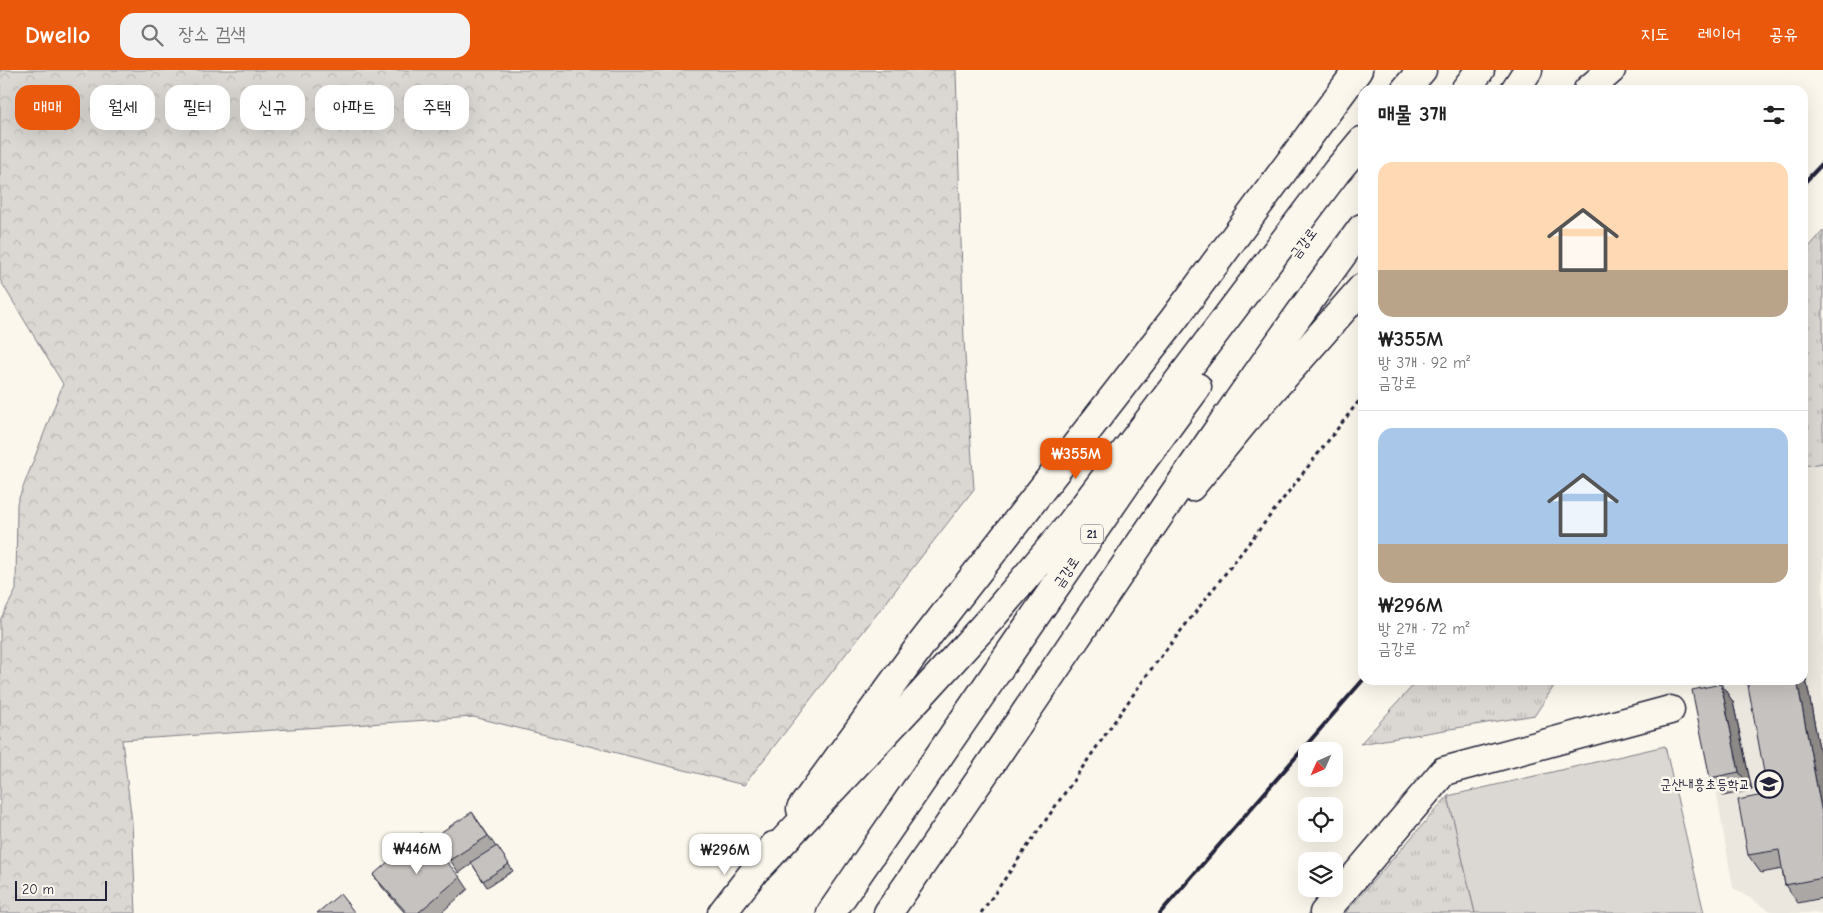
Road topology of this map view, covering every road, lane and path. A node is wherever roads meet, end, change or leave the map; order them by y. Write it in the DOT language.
graph roads {
  1 [pos="1358,70"];
  2 [pos="1422,70"];
  3 [pos="1432,70"];
  4 [pos="1480,70"];
  5 [pos="1528,70"];
  6 [pos="1610,70"];
  7 [pos="1409,85"];
  8 [pos="1421,85"];
  9 [pos="1469,85"];
  10 [pos="1518,85"];
  11 [pos="1594,85"];
  12 [pos="1358,146"];
  13 [pos="1358,168"];
  14 [pos="1358,233"];
  15 [pos="1358,293"];
  16 [pos="1358,402"];
  17 [pos="1102,597"];
  18 [pos="1670,710"];
  19 [pos="760,866"];
  20 [pos="722,913"];
  21 [pos="831,913"];
  22 [pos="888,913"];
  23 [pos="981,913"];
  24 [pos="1324,913"];
  1 -- 19 [label="main road"];
  2 -- 7 [label="main road"];
  3 -- 8 [label="main road"];
  4 -- 9 [label="main road"];
  5 -- 10 [label="main road"];
  6 -- 11 [label="main road"];
  12 -- 19 [label="main road"];
  13 -- 21 [label="main road, 금강로 / 21"];
  14 -- 17 [label="main road"];
  15 -- 17 [label="main road"];
  16 -- 23 [label="path"];
  17 -- 22 [label="main road"];
  18 -- 24 [label="main road"];
  19 -- 20 [label="main road"];
}
